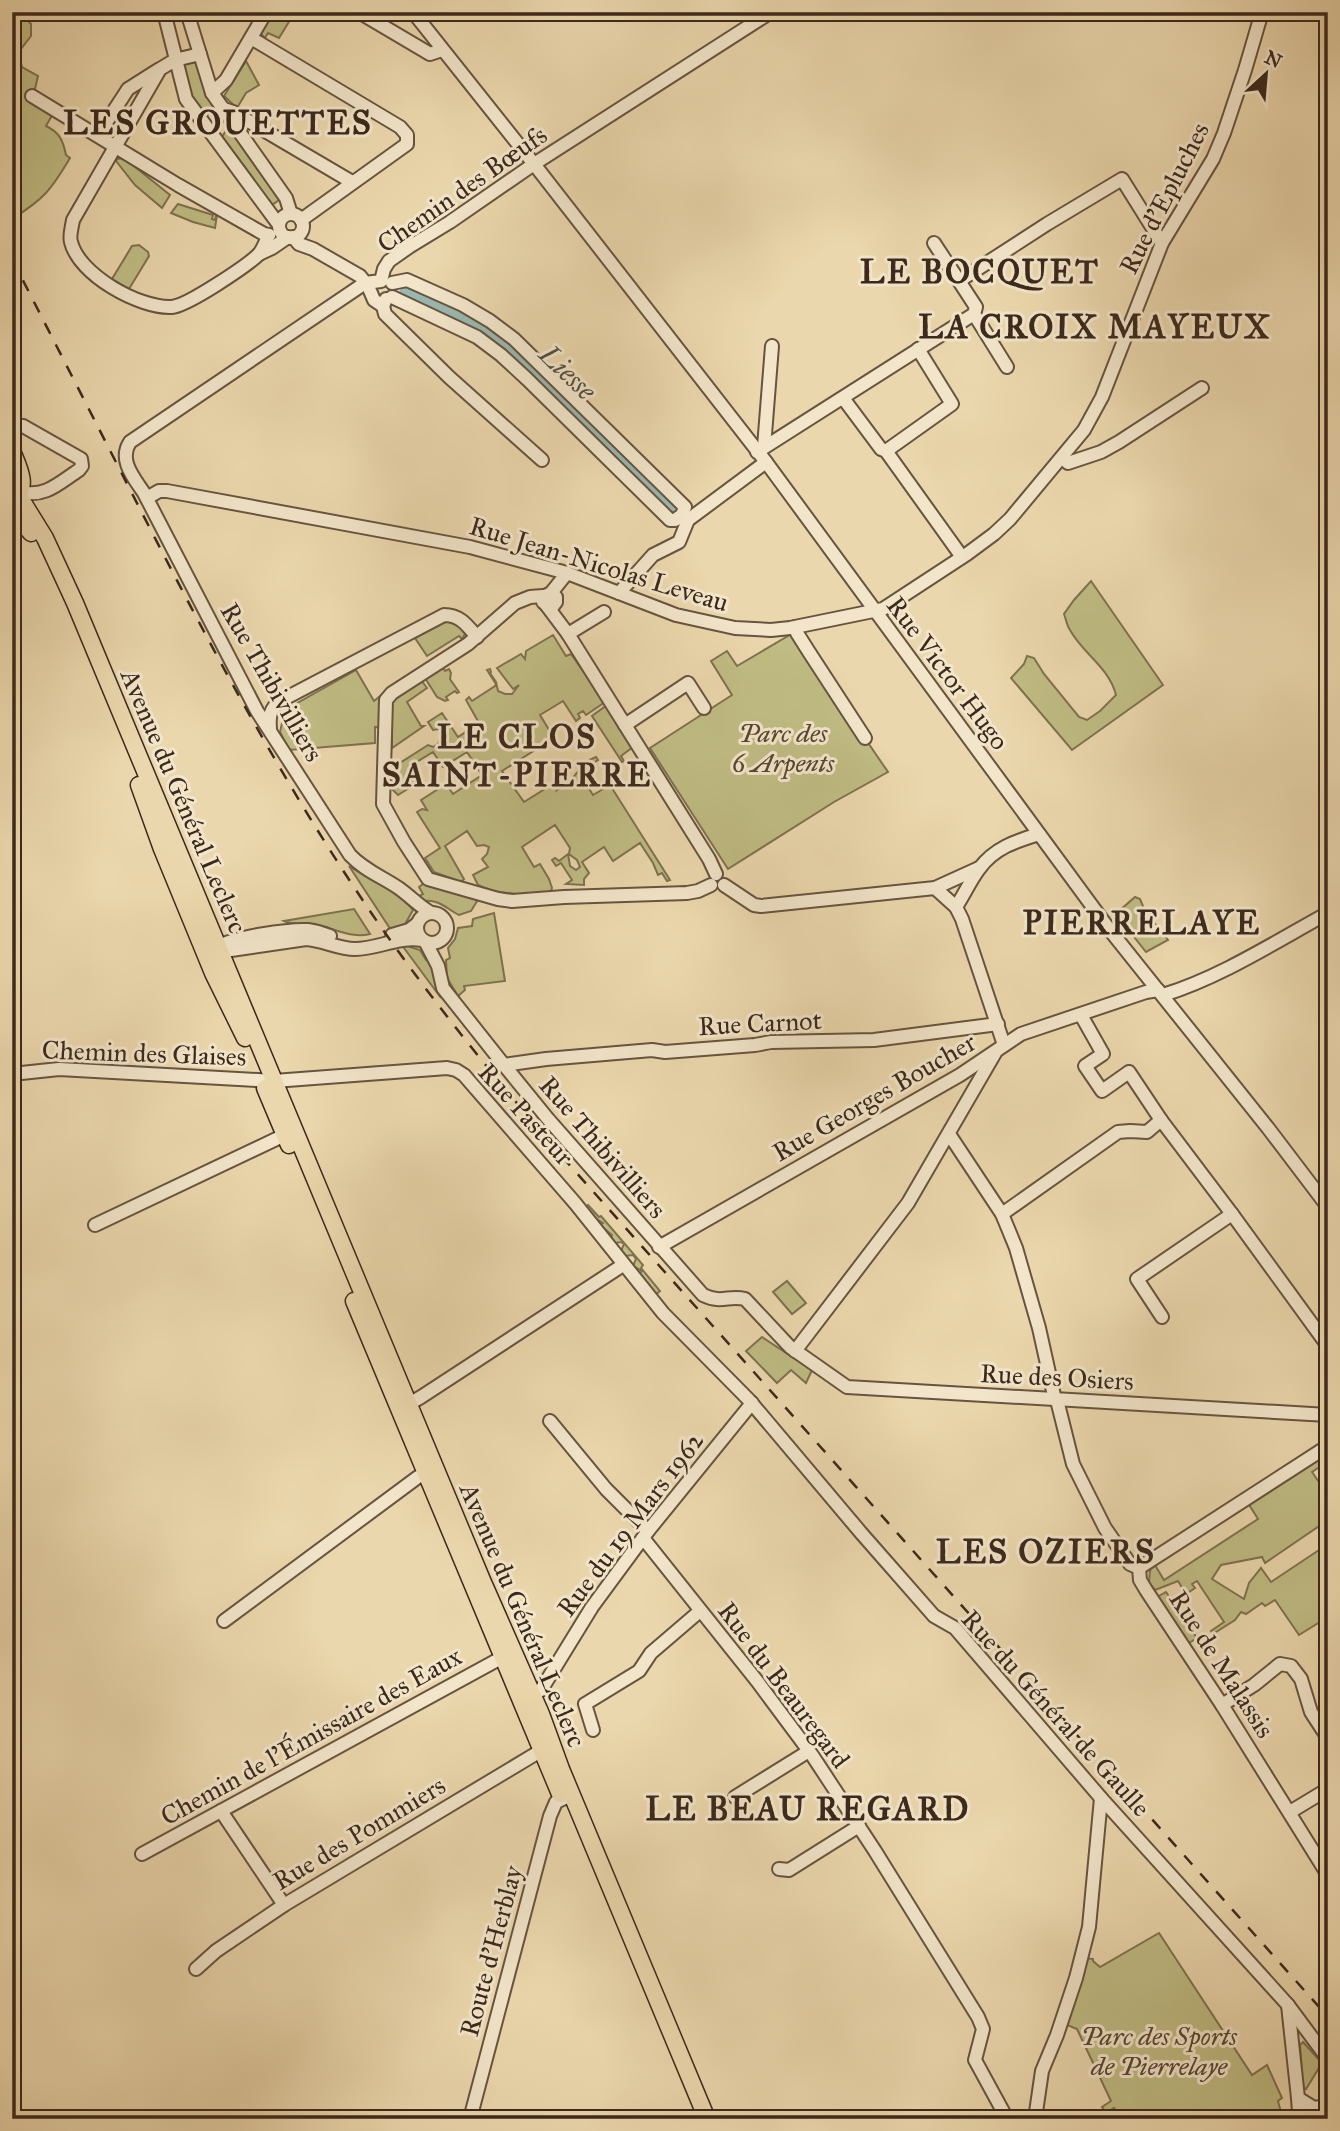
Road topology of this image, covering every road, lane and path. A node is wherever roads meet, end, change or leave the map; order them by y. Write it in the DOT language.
graph roads {
  1 [pos="164,12"];
  2 [pos="187,12"];
  3 [pos="266,12"];
  4 [pos="359,12"];
  5 [pos="413,12"];
  6 [pos="771,12"];
  7 [pos="1262,12"];
  8 [pos="250,38"];
  9 [pos="442,50"];
  10 [pos="200,54"];
  11 [pos="175,60"];
  12 [pos="160,69"];
  13 [pos="212,93"];
  14 [pos="32,96"];
  15 [pos="224,109"];
  16 [pos="98,135"];
  17 [pos="116,146"];
  18 [pos="534,163"];
  19 [pos="352,183"];
  20 [pos="298,220"];
  21 [pos="282,233"];
  22 [pos="934,243"];
  23 [pos="1162,243"];
  24 [pos="313,249"];
  25 [pos="259,254"];
  26 [pos="342,267"];
  27 [pos="959,281"];
  28 [pos="365,283"];
  29 [pos="387,292"];
  30 [pos="344,296"];
  31 [pos="974,314"];
  32 [pos="772,346"];
  33 [pos="918,349"];
  34 [pos="1007,367"];
  35 [pos="1202,387"];
  36 [pos="843,398"];
  37 [pos="13,425"];
  38 [pos="12,451"];
  39 [pos="886,451"];
  40 [pos="762,453"];
  41 [pos="124,457"];
  42 [pos="1063,458"];
  43 [pos="542,460"];
  44 [pos="147,498"];
  45 [pos="16,500"];
  46 [pos="962,557"];
  47 [pos="564,578"];
  48 [pos="619,593"];
  49 [pos="549,600"];
  50 [pos="874,611"];
  51 [pos="604,612"];
  52 [pos="796,627"];
  53 [pos="566,631"];
  54 [pos="477,637"];
  55 [pos="704,708"];
  56 [pos="270,723"];
  57 [pos="625,725"];
  58 [pos="865,738"];
  59 [pos="130,750"];
  60 [pos="1039,834"];
  61 [pos="979,869"];
  62 [pos="717,881"];
  63 [pos="185,886"];
  64 [pos="936,888"];
  65 [pos="414,902"];
  66 [pos="956,907"];
  67 [pos="431,913"];
  68 [pos="1328,913"];
  69 [pos="417,923"];
  70 [pos="444,939"];
  71 [pos="424,941"];
  72 [pos="218,947"];
  73 [pos="1135,962"];
  74 [pos="211,967"];
  75 [pos="440,974"];
  76 [pos="1160,992"];
  77 [pos="1118,1001"];
  78 [pos="1081,1015"];
  79 [pos="998,1024"];
  80 [pos="1000,1048"];
  81 [pos="503,1065"];
  82 [pos="12,1074"];
  83 [pos="268,1080"];
  84 [pos="1161,1120"];
  85 [pos="949,1133"];
  86 [pos="292,1136"];
  87 [pos="1328,1207"];
  88 [pos="1002,1214"];
  89 [pos="1233,1214"];
  90 [pos="94,1225"];
  91 [pos="659,1247"];
  92 [pos="623,1265"];
  93 [pos="1162,1317"];
  94 [pos="1328,1346"];
  95 [pos="795,1351"];
  96 [pos="1056,1400"];
  97 [pos="402,1402"];
  98 [pos="752,1403"];
  99 [pos="1328,1415"];
  100 [pos="550,1421"];
  101 [pos="1328,1446"];
  102 [pos="431,1472"];
  103 [pos="645,1534"];
  104 [pos="1139,1568"];
  105 [pos="700,1611"];
  106 [pos="224,1621"];
  107 [pos="502,1658"];
  108 [pos="529,1704"];
  109 [pos="1222,1705"];
  110 [pos="593,1730"];
  111 [pos="1328,1738"];
  112 [pos="546,1747"];
  113 [pos="809,1751"];
  114 [pos="1328,1789"];
  115 [pos="567,1797"];
  116 [pos="735,1797"];
  117 [pos="1101,1798"];
  118 [pos="221,1811"];
  119 [pos="1290,1812"];
  120 [pos="859,1826"];
  121 [pos="142,1854"];
  122 [pos="779,1870"];
  123 [pos="1328,1875"];
  124 [pos="284,1905"];
  125 [pos="195,1969"];
  126 [pos="1288,2005"];
  127 [pos="1328,2059"];
  128 [pos="1298,2098"];
  129 [pos="1328,2106"];
  130 [pos="1312,2113"];
  131 [pos="470,2119"];
  132 [pos="696,2119"];
  133 [pos="707,2119"];
  134 [pos="1011,2119"];
  135 [pos="1035,2119"];
  136 [pos="1303,2119"];
  1 -- 11 [label="street"];
  2 -- 10 [label="street"];
  3 -- 8 [label="street"];
  4 -- 9 [label="street"];
  5 -- 9 [label="street, Rue Victor Hugo"];
  6 -- 18 [label="street, Chemin des Bœufs"];
  7 -- 23 [label="street, Rue d'Epluches"];
  8 -- 13 [label="street"];
  8 -- 19 [label="street"];
  9 -- 18 [label="street, Rue Victor Hugo"];
  10 -- 11 [label="street"];
  10 -- 13 [label="street"];
  11 -- 12 [label="street"];
  11 -- 21 [label="street"];
  12 -- 16 [label="street"];
  12 -- 17 [label="street"];
  13 -- 15 [label="street"];
  14 -- 16 [label="street"];
  15 -- 19 [label="street"];
  15 -- 20 [label="street"];
  16 -- 17 [label="street"];
  17 -- 21 [label="street"];
  17 -- 25 [label="street"];
  18 -- 29 [label="street, Chemin des Bœufs"];
  18 -- 40 [label="street, Rue Victor Hugo"];
  19 -- 20 [label="street"];
  20 -- 21 [label="street"];
  20 -- 21 [label="street"];
  20 -- 24 [label="street"];
  21 -- 24 [label="street"];
  21 -- 25 [label="street"];
  21 -- 25 [label="street"];
  22 -- 27 [label="street"];
  23 -- 27 [label="street"];
  23 -- 42 [label="street, Rue d'Epluches"];
  24 -- 26 [label="street"];
  26 -- 28 [label="street"];
  26 -- 30 [label="street"];
  27 -- 31 [label="street"];
  28 -- 29 [label="street, Chemin des Bœufs"];
  28 -- 29 [label="street"];
  28 -- 30 [label="street, Chemin des Bœufs"];
  29 -- 29 [label="street"];
  29 -- 43 [label="street"];
  30 -- 41 [label="street, Chemin des Bœufs"];
  31 -- 33 [label="street"];
  31 -- 34 [label="street"];
  32 -- 40 [label="street"];
  33 -- 36 [label="street"];
  33 -- 39 [label="street"];
  35 -- 42 [label="street"];
  36 -- 39 [label="street"];
  36 -- 40 [label="street"];
  37 -- 45 [label="street"];
  38 -- 45 [label="main road, Avenue du Général Leclerc"];
  39 -- 46 [label="street"];
  40 -- 48 [label="street"];
  40 -- 50 [label="street, Rue Victor Hugo"];
  41 -- 44 [label="street, Rue Thibivilliers"];
  42 -- 46 [label="street, Rue d'Epluches"];
  44 -- 47 [label="street, Rue Jean-Nicolas Leveau"];
  44 -- 56 [label="street, Rue Thibivilliers"];
  45 -- 59 [label="main road, Avenue du Général Leclerc"];
  46 -- 50 [label="street, Rue d'Epluches"];
  47 -- 48 [label="street, Rue Jean-Nicolas Leveau"];
  47 -- 49 [label="street"];
  48 -- 52 [label="street, Rue Jean-Nicolas Leveau"];
  49 -- 53 [label="street"];
  49 -- 54 [label="street"];
  50 -- 52 [label="street, Rue Jean-Nicolas Leveau"];
  50 -- 60 [label="street, Rue Victor Hugo"];
  51 -- 53 [label="street"];
  52 -- 58 [label="street"];
  53 -- 57 [label="street"];
  54 -- 56 [label="street"];
  54 -- 62 [label="street"];
  55 -- 57 [label="street"];
  56 -- 65 [label="street, Rue Thibivilliers"];
  57 -- 62 [label="street"];
  59 -- 63 [label="main road, Avenue du Général Leclerc"];
  59 -- 63 [label="main road, Avenue du Général Leclerc"];
  60 -- 61 [label="street"];
  60 -- 73 [label="street, Rue Victor Hugo"];
  61 -- 64 [label="street"];
  61 -- 66 [label="street"];
  62 -- 64 [label="street"];
  63 -- 72 [label="main road, Avenue du Général Leclerc"];
  63 -- 74 [label="main road, Avenue du Général Leclerc"];
  64 -- 66 [label="street"];
  65 -- 67 [label="street, Rue Thibivilliers"];
  65 -- 69 [label="street"];
  66 -- 79 [label="street"];
  67 -- 69 [label="street"];
  67 -- 70 [label="street"];
  68 -- 76 [label="street, Rue Georges Boucher"];
  69 -- 71 [label="street"];
  69 -- 72 [label="street"];
  70 -- 71 [label="street"];
  70 -- 75 [label="street"];
  71 -- 72 [label="street"];
  71 -- 75 [label="street, Rue Thibivilliers"];
  72 -- 74 [label="main road"];
  72 -- 83 [label="main road, Avenue du Général Leclerc"];
  73 -- 76 [label="street, Rue Victor Hugo"];
  73 -- 77 [label="street"];
  74 -- 83 [label="main road, Avenue du Général Leclerc"];
  75 -- 81 [label="street, Rue Thibivilliers"];
  76 -- 77 [label="street, Rue Georges Boucher"];
  76 -- 87 [label="street, Rue Victor Hugo"];
  77 -- 78 [label="street, Rue Georges Boucher"];
  78 -- 80 [label="street, Rue Georges Boucher"];
  78 -- 84 [label="street"];
  79 -- 80 [label="street"];
  79 -- 81 [label="street, Rue Carnot"];
  80 -- 85 [label="street"];
  80 -- 91 [label="street, Rue Georges Boucher"];
  81 -- 91 [label="street, Rue Thibivilliers"];
  82 -- 83 [label="street, Chemin des Glaises"];
  83 -- 86 [label="main road, Avenue du Général Leclerc"];
  83 -- 92 [label="street, Rue Pasteur"];
  84 -- 88 [label="street"];
  84 -- 89 [label="street"];
  85 -- 88 [label="street, Rue de Malassis"];
  85 -- 95 [label="street"];
  86 -- 90 [label="street"];
  86 -- 97 [label="main road, Avenue du Général Leclerc"];
  88 -- 96 [label="street, Rue de Malassis"];
  89 -- 93 [label="street"];
  89 -- 94 [label="street"];
  91 -- 95 [label="street, Rue Thibivilliers"];
  92 -- 97 [label="street"];
  92 -- 98 [label="street, Rue du Général de Gaulle"];
  95 -- 96 [label="street, Rue des Osiers"];
  96 -- 99 [label="street, Rue des Osiers"];
  96 -- 104 [label="street, Rue de Malassis"];
  97 -- 102 [label="main road, Avenue du Général Leclerc"];
  98 -- 103 [label="street, Rue du 19 Mars 1962"];
  98 -- 117 [label="street, Rue du Général de Gaulle"];
  100 -- 103 [label="street, Rue du Beauregard"];
  101 -- 104 [label="street"];
  102 -- 106 [label="street"];
  102 -- 107 [label="main road, Avenue du Général Leclerc"];
  102 -- 108 [label="main road, Avenue du Général Leclerc"];
  103 -- 105 [label="street, Rue du Beauregard"];
  103 -- 108 [label="street, Rue du 19 Mars 1962"];
  104 -- 109 [label="street, Rue de Malassis"];
  105 -- 110 [label="street"];
  105 -- 113 [label="street, Rue du Beauregard"];
  107 -- 108 [label="main road, Avenue du Général Leclerc"];
  107 -- 118 [label="street, Chemin de l'Émissaire des Eaux"];
  108 -- 112 [label="main road, Avenue du Général Leclerc"];
  109 -- 111 [label="street"];
  109 -- 119 [label="street, Rue de Malassis"];
  112 -- 115 [label="main road, Avenue du Général Leclerc"];
  112 -- 124 [label="street, Rue des Pommiers"];
  113 -- 116 [label="street"];
  113 -- 120 [label="street, Rue du Beauregard"];
  114 -- 119 [label="street"];
  115 -- 131 [label="street, Route d'Herblay"];
  115 -- 132 [label="main road, Avenue du Général Leclerc"];
  115 -- 133 [label="main road, Avenue du Général Leclerc"];
  117 -- 126 [label="street, Rue du Général de Gaulle"];
  117 -- 135 [label="street"];
  118 -- 121 [label="street, Chemin de l'Émissaire des Eaux"];
  118 -- 124 [label="street"];
  119 -- 123 [label="street, Rue de Malassis"];
  120 -- 122 [label="street"];
  120 -- 134 [label="street, Rue du Beauregard"];
  124 -- 125 [label="street, Rue des Pommiers"];
  126 -- 127 [label="street, Rue du Général de Gaulle"];
  126 -- 128 [label="street"];
  128 -- 130 [label="street"];
  128 -- 136 [label="street"];
  129 -- 130 [label="street"];
}
